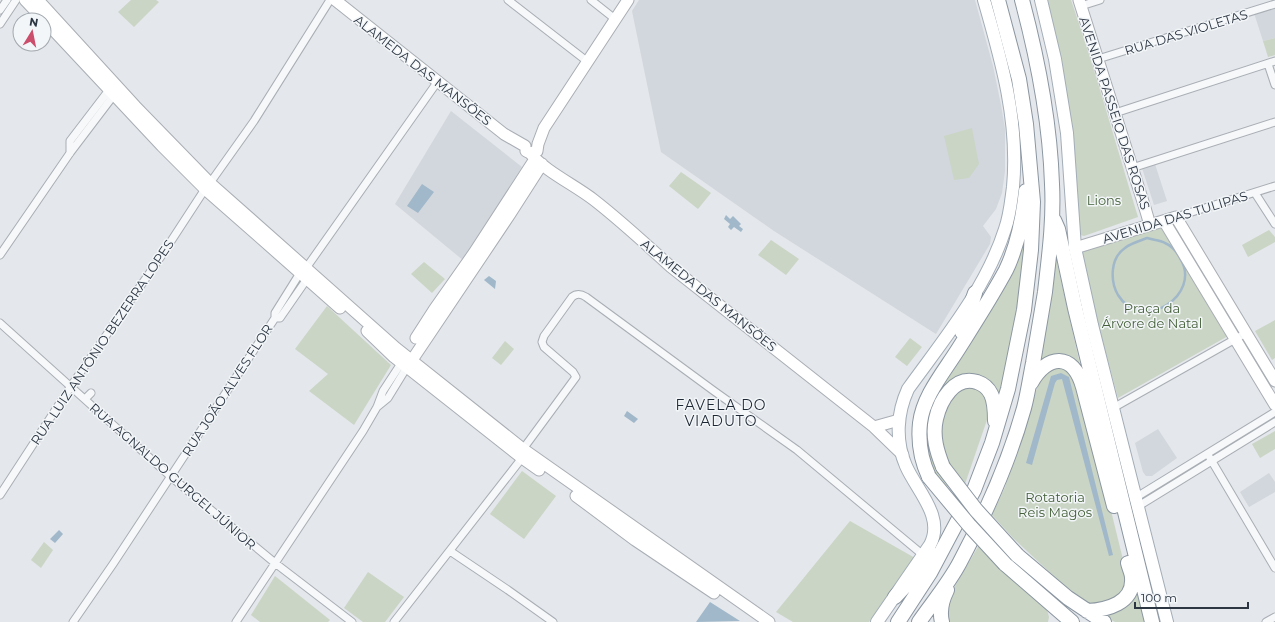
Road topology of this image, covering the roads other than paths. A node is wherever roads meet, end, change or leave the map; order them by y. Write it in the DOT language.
graph roads {
  1 [pos="7,0"];
  2 [pos="16,0"];
  3 [pos="25,0"];
  4 [pos="38,0"];
  5 [pos="330,0"];
  6 [pos="335,0"];
  7 [pos="508,0"];
  8 [pos="591,0"];
  9 [pos="628,0"];
  10 [pos="984,0"];
  11 [pos="998,0"];
  12 [pos="1022,0"];
  13 [pos="1028,0"];
  14 [pos="1040,0"];
  15 [pos="1100,0"];
  16 [pos="1080,3"];
  17 [pos="1270,3"];
  18 [pos="0,10"];
  19 [pos="36,12"];
  20 [pos="615,19"];
  21 [pos="1027,20"];
  22 [pos="0,24"];
  23 [pos="52,29"];
  24 [pos="1098,59"];
  25 [pos="588,62"];
  26 [pos="1271,62"];
  27 [pos="438,81"];
  28 [pos="1275,85"];
  29 [pos="111,92"];
  30 [pos="1115,113"];
  31 [pos="1275,122"];
  32 [pos="533,150"];
  33 [pos="1030,160"];
  34 [pos="1132,168"];
  35 [pos="208,186"];
  36 [pos="1275,186"];
  37 [pos="1256,193"];
  38 [pos="1052,216"];
  39 [pos="1176,217"];
  40 [pos="1164,221"];
  41 [pos="1275,224"];
  42 [pos="1150,225"];
  43 [pos="1075,248"];
  44 [pos="0,255"];
  45 [pos="304,274"];
  46 [pos="975,293"];
  47 [pos="0,323"];
  48 [pos="1246,333"];
  49 [pos="1236,339"];
  50 [pos="954,355"];
  51 [pos="406,361"];
  52 [pos="1275,381"];
  53 [pos="71,386"];
  54 [pos="1028,389"];
  55 [pos="90,393"];
  56 [pos="85,399"];
  57 [pos="1275,405"];
  58 [pos="1113,408"];
  59 [pos="1275,412"];
  60 [pos="899,420"];
  61 [pos="1275,422"];
  62 [pos="874,427"];
  63 [pos="995,431"];
  64 [pos="522,453"];
  65 [pos="903,455"];
  66 [pos="1209,458"];
  67 [pos="170,476"];
  68 [pos="0,495"];
  69 [pos="1136,502"];
  70 [pos="943,547"];
  71 [pos="450,551"];
  72 [pos="923,555"];
  73 [pos="275,563"];
  74 [pos="959,564"];
  75 [pos="1275,568"];
  76 [pos="895,597"];
  77 [pos="1053,605"];
  78 [pos="1087,611"];
  79 [pos="1275,617"];
  80 [pos="761,621"];
  81 [pos="73,622"];
  82 [pos="236,622"];
  83 [pos="352,622"];
  84 [pos="394,622"];
  85 [pos="553,622"];
  86 [pos="877,622"];
  87 [pos="898,622"];
  88 [pos="919,622"];
  89 [pos="942,622"];
  90 [pos="1054,622"];
  91 [pos="1072,622"];
  92 [pos="1104,622"];
  93 [pos="1152,622"];
  94 [pos="1167,622"];
  95 [pos="1266,622"];
  96 [pos="1274,622"];
  1 -- 18 [label="street"];
  2 -- 22 [label="street"];
  3 -- 19 [label="street"];
  4 -- 35 [label="street"];
  5 -- 35 [label="street, RUA LUIZ ANTÔNIO BEZERRA LOPES"];
  6 -- 27 [label="street, ALAMEDA DAS MANSÕES"];
  7 -- 25 [label="street"];
  8 -- 20 [label="street"];
  9 -- 20 [label="street"];
  10 -- 46 [label="main road"];
  11 -- 33 [label="highway"];
  12 -- 21 [label="highway"];
  13 -- 21 [label="highway"];
  14 -- 43 [label="main road"];
  15 -- 16 [label="street"];
  16 -- 24 [label="street, AVENIDA PASSEIO DAS ROSAS"];
  17 -- 24 [label="street, RUA DAS VIOLETAS"];
  20 -- 25 [label="street"];
  21 -- 38 [label="highway"];
  23 -- 29 [label="street"];
  24 -- 30 [label="street, AVENIDA PASSEIO DAS ROSAS"];
  25 -- 32 [label="street"];
  26 -- 28 [label="street"];
  26 -- 30 [label="street"];
  27 -- 32 [label="street, ALAMEDA DAS MANSÕES"];
  27 -- 45 [label="street, RUA JOÃO ALVES FLOR"];
  29 -- 35 [label="street"];
  29 -- 44 [label="street"];
  30 -- 34 [label="street, AVENIDA PASSEIO DAS ROSAS"];
  31 -- 34 [label="street"];
  32 -- 51 [label="street"];
  32 -- 62 [label="street, ALAMEDA DAS MANSÕES"];
  33 -- 50 [label="highway"];
  33 -- 63 [label="highway"];
  34 -- 42 [label="street, AVENIDA PASSEIO DAS ROSAS"];
  35 -- 45 [label="street"];
  35 -- 53 [label="street, RUA LUIZ ANTÔNIO BEZERRA LOPES"];
  36 -- 37 [label="street, AVENIDA DAS TULIPAS"];
  37 -- 39 [label="street, AVENIDA DAS TULIPAS"];
  37 -- 41 [label="street"];
  38 -- 54 [label="highway"];
  38 -- 93 [label="highway"];
  39 -- 40 [label="street, AVENIDA DAS TULIPAS"];
  39 -- 48 [label="street"];
  40 -- 42 [label="street, AVENIDA DAS TULIPAS"];
  40 -- 49 [label="street"];
  42 -- 43 [label="street, AVENIDA DAS TULIPAS"];
  43 -- 58 [label="main road"];
  45 -- 51 [label="street"];
  45 -- 67 [label="street, RUA JOÃO ALVES FLOR"];
  46 -- 50 [label="highway"];
  46 -- 60 [label="main road"];
  47 -- 53 [label="street, RUA AGNALDO GURGEL JÚNIOR"];
  48 -- 49 [label="street"];
  48 -- 52 [label="street"];
  49 -- 57 [label="street"];
  49 -- 58 [label="street"];
  50 -- 77 [label="highway, bridge"];
  51 -- 64 [label="street"];
  51 -- 73 [label="street"];
  53 -- 56 [label="street, RUA AGNALDO GURGEL JÚNIOR"];
  53 -- 68 [label="street, RUA LUIZ ANTÔNIO BEZERRA LOPES"];
  54 -- 74 [label="highway"];
  54 -- 78 [label="highway"];
  55 -- 56 [label="street"];
  56 -- 67 [label="street, RUA AGNALDO GURGEL JÚNIOR"];
  58 -- 69 [label="main road"];
  59 -- 66 [label="street"];
  60 -- 62 [label="street"];
  60 -- 65 [label="main road"];
  61 -- 66 [label="street"];
  62 -- 65 [label="street, ALAMEDA DAS MANSÕES"];
  63 -- 70 [label="highway"];
  63 -- 78 [label="highway, bridge"];
  64 -- 71 [label="street"];
  64 -- 72 [label="street"];
  64 -- 80 [label="street"];
  65 -- 72 [label="main road"];
  66 -- 69 [label="street"];
  66 -- 75 [label="street"];
  67 -- 73 [label="street, RUA AGNALDO GURGEL JÚNIOR"];
  67 -- 81 [label="street, RUA JOÃO ALVES FLOR"];
  69 -- 94 [label="main road"];
  70 -- 76 [label="highway"];
  70 -- 87 [label="highway"];
  71 -- 84 [label="street"];
  71 -- 85 [label="street"];
  72 -- 76 [label="main road"];
  73 -- 82 [label="street"];
  73 -- 83 [label="street, RUA AGNALDO GURGEL JÚNIOR"];
  74 -- 88 [label="highway"];
  74 -- 89 [label="highway"];
  76 -- 86 [label="main road"];
  77 -- 90 [label="highway"];
  77 -- 91 [label="highway"];
  78 -- 92 [label="highway"];
  79 -- 95 [label="street"];
  79 -- 96 [label="street"];
}
